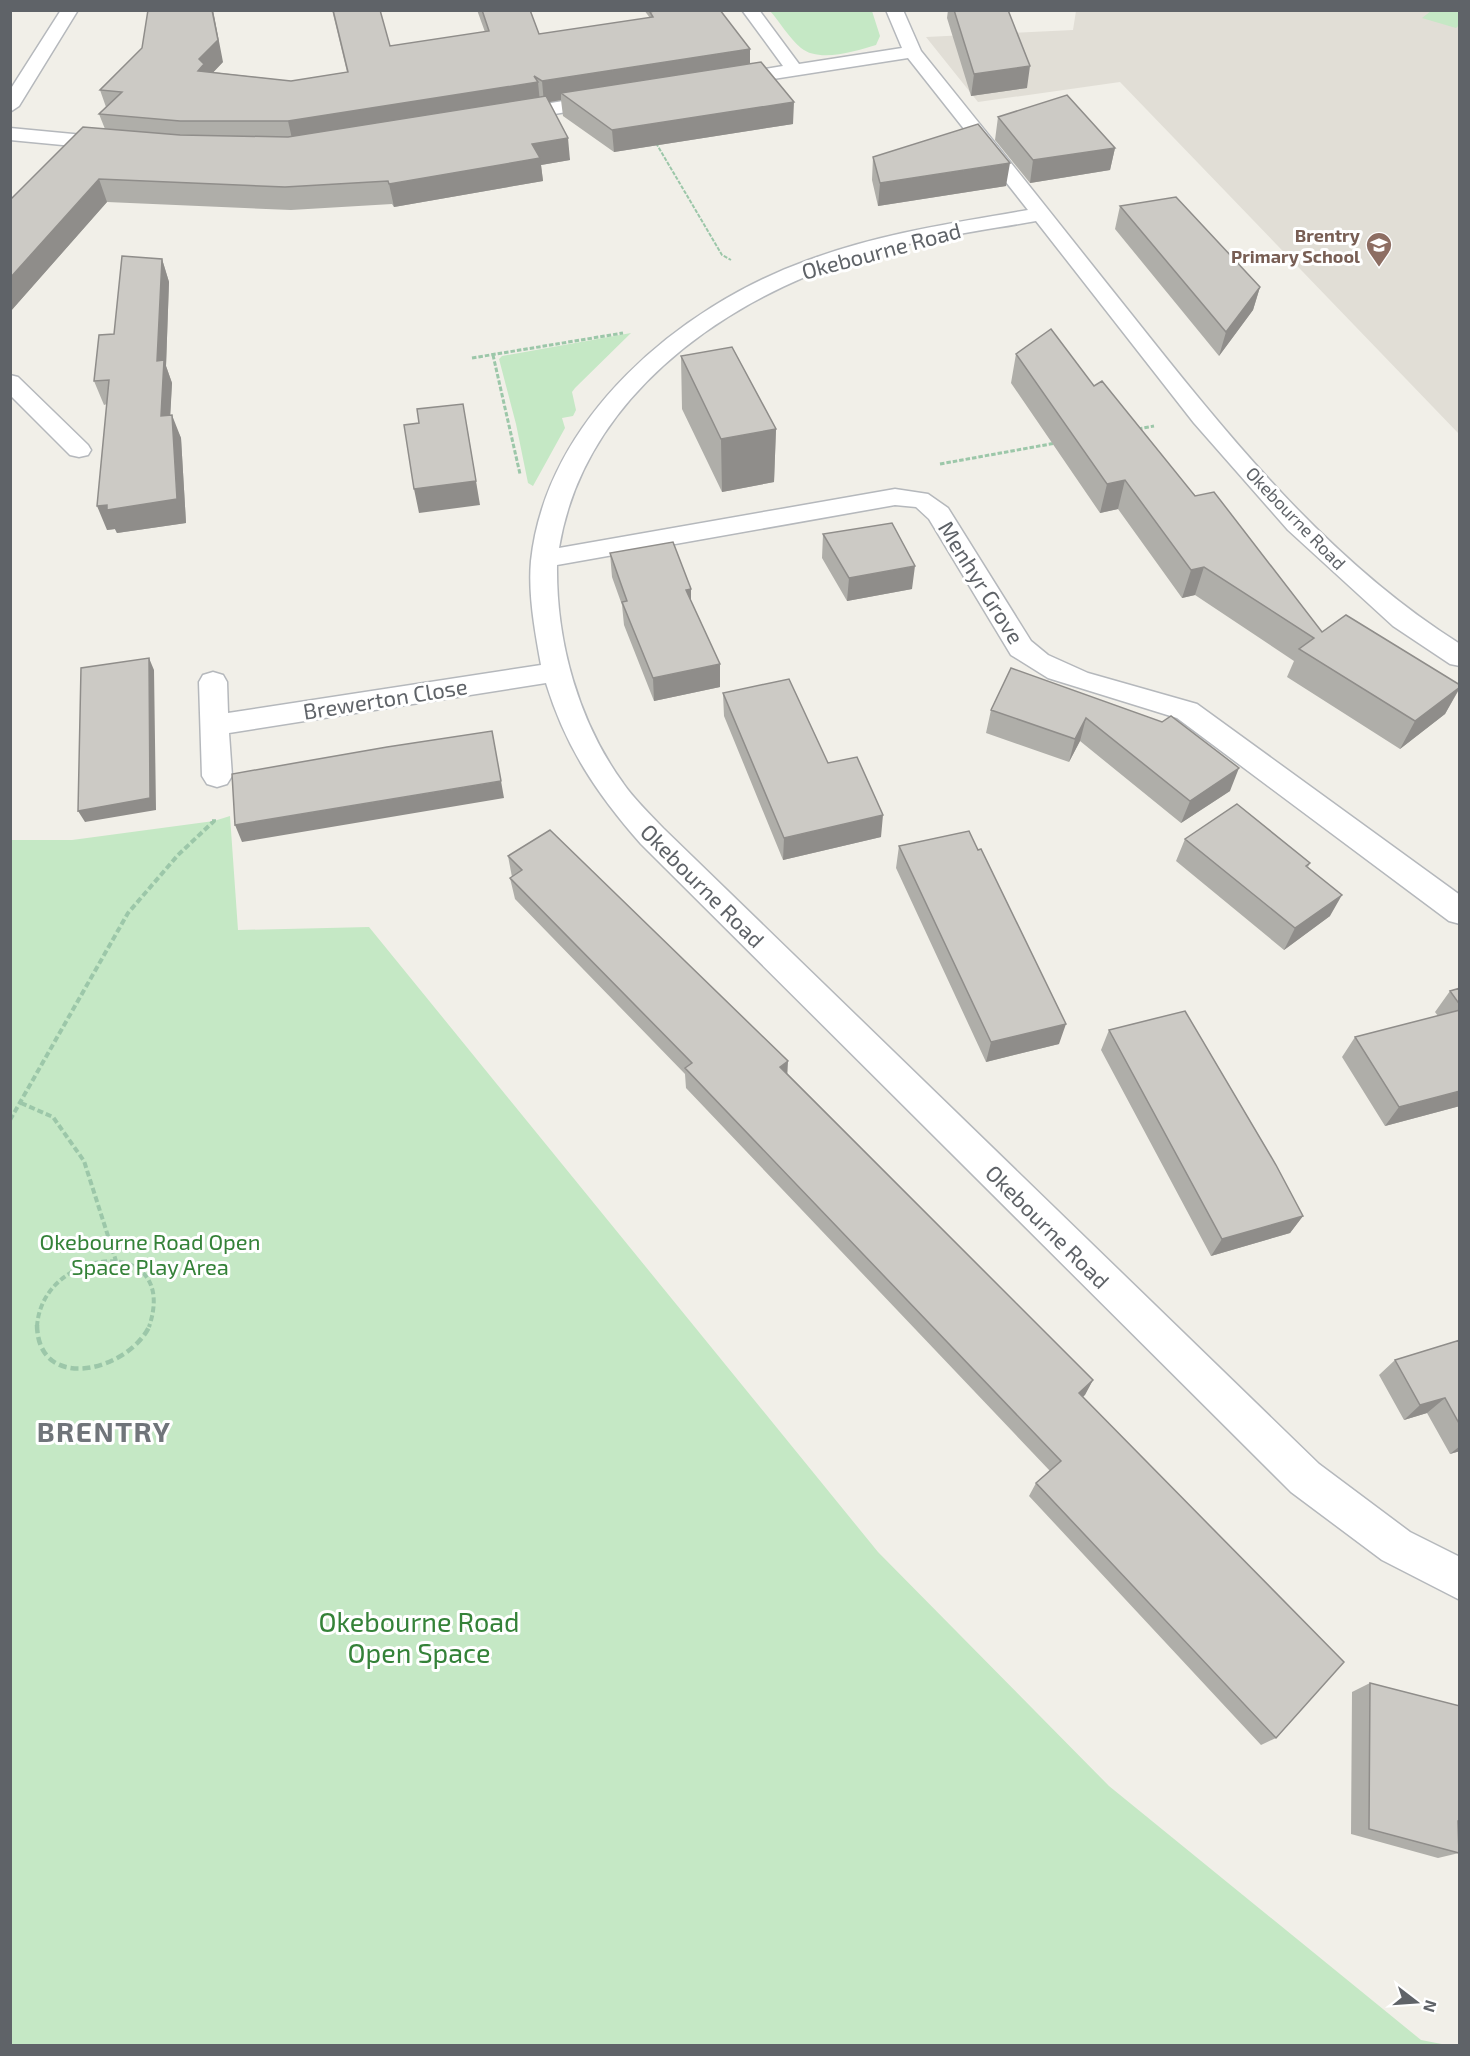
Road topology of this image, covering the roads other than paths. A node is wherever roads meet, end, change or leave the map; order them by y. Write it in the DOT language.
graph roads {
  1 [pos="70,10"];
  2 [pos="750,10"];
  3 [pos="894,10"];
  4 [pos="913,52"];
  5 [pos="794,69"];
  6 [pos="711,83"];
  7 [pos="628,96"];
  8 [pos="10,106"];
  9 [pos="489,119"];
  10 [pos="10,134"];
  11 [pos="128,145"];
  12 [pos="1043,214"];
  13 [pos="10,382"];
  14 [pos="79,450"];
  15 [pos="544,559"];
  16 [pos="1460,657"];
  17 [pos="556,672"];
  18 [pos="213,682"];
  19 [pos="215,725"];
  20 [pos="217,776"];
  21 [pos="1460,912"];
  22 [pos="1460,1579"];
  1 -- 8 [label="street"];
  2 -- 5 [label="street"];
  3 -- 4 [label="street, Okebourne Road"];
  4 -- 5 [label="street"];
  4 -- 12 [label="street, Okebourne Road"];
  5 -- 6 [label="street"];
  7 -- 9 [label="street"];
  10 -- 11 [label="street"];
  12 -- 15 [label="street, Okebourne Road"];
  12 -- 16 [label="street, Okebourne Road"];
  13 -- 14 [label="street"];
  15 -- 17 [label="street, Okebourne Road"];
  15 -- 21 [label="street, Menhyr Grove"];
  17 -- 19 [label="street, Brewerton Close"];
  17 -- 22 [label="street, Okebourne Road"];
  18 -- 19 [label="street"];
  19 -- 20 [label="street"];
}
